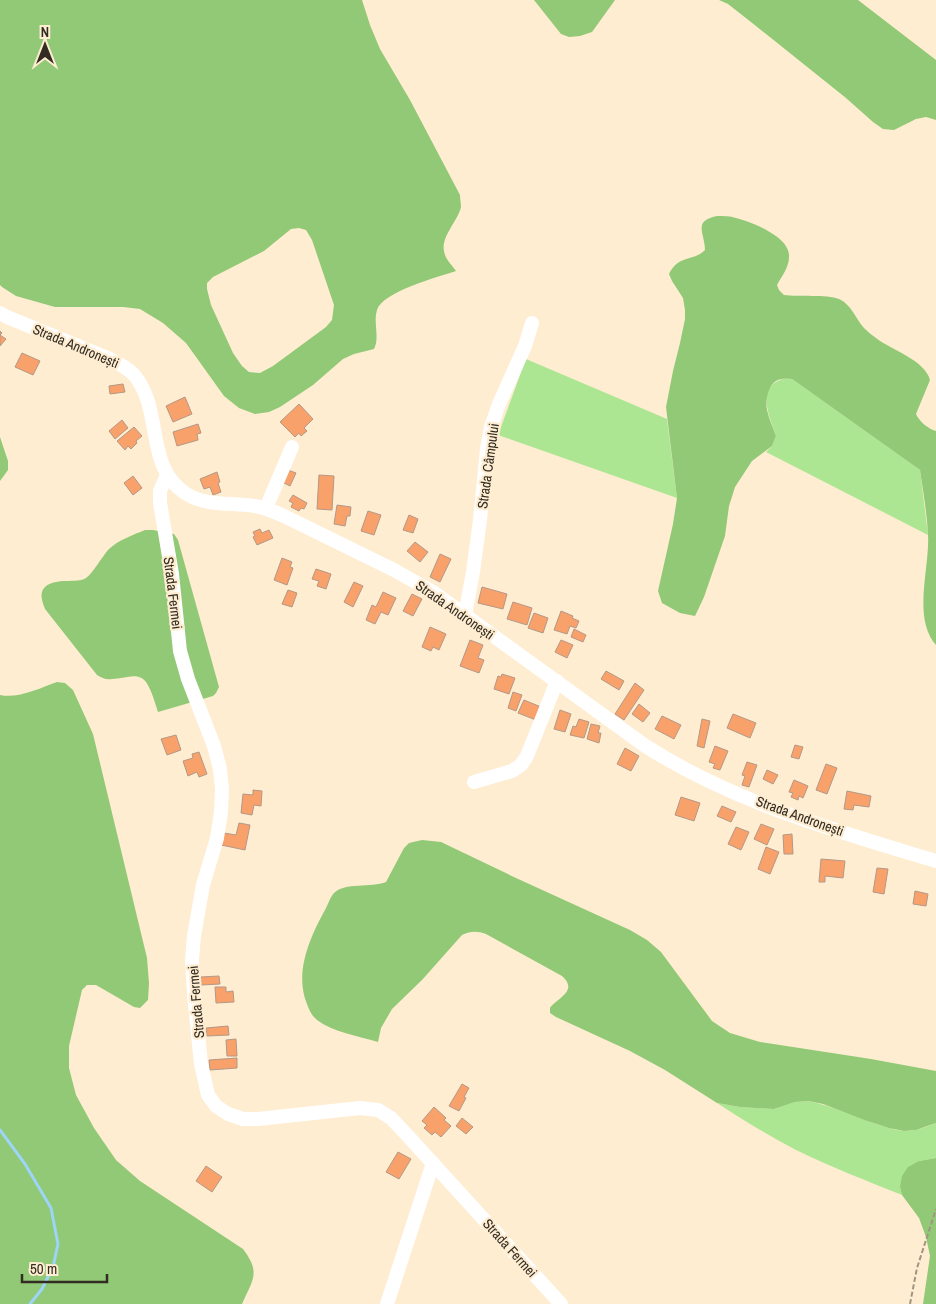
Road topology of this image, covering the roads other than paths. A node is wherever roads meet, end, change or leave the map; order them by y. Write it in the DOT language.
graph roads {
  1 [pos="0,313"];
  2 [pos="532,323"];
  3 [pos="292,447"];
  4 [pos="167,475"];
  5 [pos="266,508"];
  6 [pos="465,615"];
  7 [pos="557,681"];
  8 [pos="474,782"];
  9 [pos="936,861"];
  10 [pos="433,1163"];
  11 [pos="388,1304"];
  12 [pos="561,1304"];
  1 -- 4 [label="street, Strada Andronești"];
  2 -- 6 [label="street, Strada Câmpului"];
  3 -- 5 [label="street"];
  4 -- 5 [label="street, Strada Andronești"];
  4 -- 10 [label="street, Strada Fermei"];
  5 -- 6 [label="street, Strada Andronești"];
  6 -- 7 [label="street, Strada Andronești"];
  7 -- 8 [label="street"];
  7 -- 9 [label="street, Strada Andronești"];
  10 -- 11 [label="street"];
  10 -- 12 [label="street, Strada Fermei"];
}
